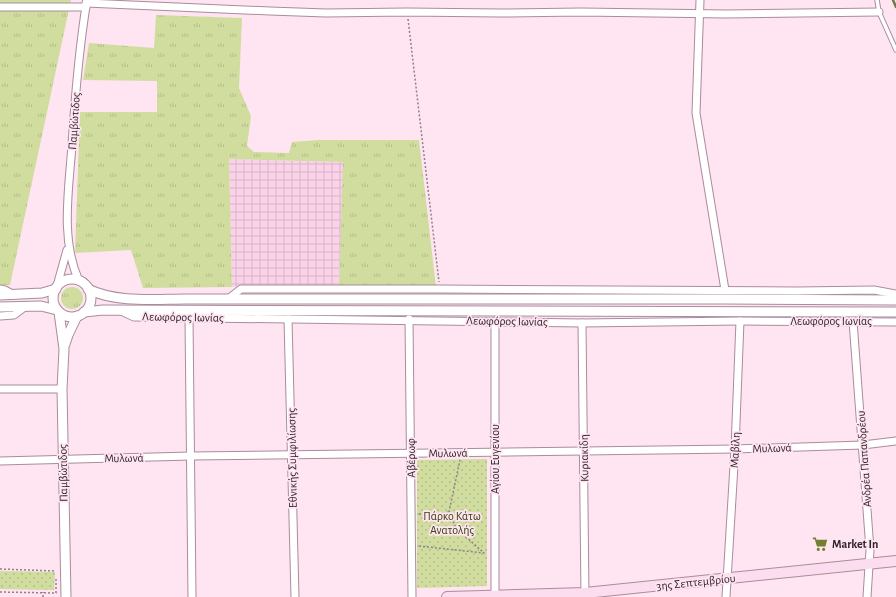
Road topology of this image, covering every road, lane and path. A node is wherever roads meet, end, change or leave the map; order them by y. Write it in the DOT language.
graph roads {
  1 [pos="700,0"];
  2 [pos="877,0"];
  3 [pos="86,3"];
  4 [pos="0,7"];
  5 [pos="407,12"];
  6 [pos="879,12"];
  7 [pos="700,14"];
  8 [pos="896,50"];
  9 [pos="69,242"];
  10 [pos="79,281"];
  11 [pos="56,287"];
  12 [pos="0,289"];
  13 [pos="440,289"];
  14 [pos="88,290"];
  15 [pos="725,290"];
  16 [pos="896,294"];
  17 [pos="0,295"];
  18 [pos="14,295"];
  19 [pos="228,299"];
  20 [pos="896,300"];
  21 [pos="26,306"];
  22 [pos="0,307"];
  23 [pos="119,310"];
  24 [pos="58,311"];
  25 [pos="896,312"];
  26 [pos="81,314"];
  27 [pos="0,316"];
  28 [pos="189,318"];
  29 [pos="288,319"];
  30 [pos="409,319"];
  31 [pos="495,321"];
  32 [pos="740,321"];
  33 [pos="853,321"];
  34 [pos="896,322"];
  35 [pos="582,323"];
  36 [pos="64,350"];
  37 [pos="0,389"];
  38 [pos="62,389"];
  39 [pos="896,441"];
  40 [pos="863,445"];
  41 [pos="735,449"];
  42 [pos="584,451"];
  43 [pos="495,452"];
  44 [pos="411,453"];
  45 [pos="461,453"];
  46 [pos="292,455"];
  47 [pos="191,456"];
  48 [pos="63,459"];
  49 [pos="0,461"];
  50 [pos="449,512"];
  51 [pos="411,514"];
  52 [pos="412,545"];
  53 [pos="896,561"];
  54 [pos="870,564"];
  55 [pos="0,569"];
  56 [pos="727,578"];
  57 [pos="0,592"];
  58 [pos="43,592"];
  59 [pos="624,593"];
  60 [pos="585,595"];
  61 [pos="495,596"];
  62 [pos="538,596"];
  63 [pos="43,597"];
  64 [pos="66,597"];
  65 [pos="192,597"];
  66 [pos="296,597"];
  67 [pos="412,597"];
  68 [pos="447,597"];
  69 [pos="726,597"];
  70 [pos="867,597"];
  1 -- 7 [label="street"];
  2 -- 6 [label="lane"];
  3 -- 4 [label="street"];
  3 -- 5 [label="street"];
  3 -- 9 [label="street, Παμβώτιδος"];
  5 -- 7 [label="street"];
  5 -- 13 [label="path"];
  6 -- 7 [label="street"];
  6 -- 8 [label="lane"];
  7 -- 15 [label="street"];
  9 -- 10 [label="street, Παμβώτιδος"];
  9 -- 11 [label="street, Παμβώτιδος"];
  10 -- 11 [label="street"];
  10 -- 14 [label="street"];
  11 -- 18 [label="street"];
  11 -- 24 [label="street"];
  12 -- 18 [label="street"];
  13 -- 15 [label="street, Λεωφόρος Ιωνίας"];
  13 -- 19 [label="street, Λεωφόρος Ιωνίας"];
  14 -- 19 [label="street, Λεωφόρος Ιωνίας"];
  14 -- 26 [label="street"];
  15 -- 16 [label="street, Λεωφόρος Ιωνίας"];
  17 -- 18 [label="street"];
  19 -- 20 [label="street, Λεωφόρος Ιωνίας"];
  21 -- 22 [label="street"];
  21 -- 24 [label="street"];
  21 -- 27 [label="street"];
  23 -- 25 [label="street, Λεωφόρος Ιωνίας"];
  23 -- 26 [label="street, Λεωφόρος Ιωνίας"];
  23 -- 28 [label="street, Λεωφόρος Ιωνίας"];
  24 -- 26 [label="street"];
  24 -- 36 [label="street, Παμβώτιδος"];
  26 -- 36 [label="street, Παμβώτιδος"];
  28 -- 29 [label="street, Λεωφόρος Ιωνίας"];
  28 -- 47 [label="street"];
  29 -- 30 [label="street, Λεωφόρος Ιωνίας"];
  29 -- 46 [label="street, Εθνικής Συμφιλίωσης"];
  30 -- 31 [label="street, Λεωφόρος Ιωνίας"];
  30 -- 44 [label="street, Αβέρωφ"];
  31 -- 35 [label="street, Λεωφόρος Ιωνίας"];
  31 -- 43 [label="street, Αγίου Ευγενίου"];
  32 -- 33 [label="street, Λεωφόρος Ιωνίας"];
  32 -- 35 [label="street, Λεωφόρος Ιωνίας"];
  32 -- 41 [label="street, Μαβίλη"];
  33 -- 34 [label="street, Λεωφόρος Ιωνίας"];
  33 -- 40 [label="street, Ανδρέα Παπανδρέου"];
  35 -- 42 [label="street, Κυριακίδη"];
  36 -- 38 [label="street, Παμβώτιδος"];
  37 -- 38 [label="street"];
  38 -- 48 [label="street, Παμβώτιδος"];
  39 -- 40 [label="street, Μυλωνά"];
  40 -- 41 [label="street, Μυλωνά"];
  40 -- 54 [label="street, Ανδρέα Παπανδρέου"];
  41 -- 42 [label="street, Μυλωνά"];
  41 -- 56 [label="street, Μαβίλη"];
  42 -- 43 [label="street, Μυλωνά"];
  42 -- 60 [label="street, Κυριακίδη"];
  43 -- 45 [label="street, Μυλωνά"];
  43 -- 61 [label="street, Αγίου Ευγενίου"];
  44 -- 45 [label="street, Μυλωνά"];
  44 -- 46 [label="street, Μυλωνά"];
  44 -- 51 [label="street, Αβέρωφ"];
  45 -- 50 [label="path"];
  46 -- 47 [label="street, Μυλωνά"];
  46 -- 66 [label="street, Εθνικής Συμφιλίωσης"];
  47 -- 48 [label="street, Μυλωνά"];
  47 -- 65 [label="street"];
  48 -- 49 [label="street, Μυλωνά"];
  48 -- 64 [label="street, Παμβώτιδος"];
  50 -- 51 [label="path"];
  50 -- 52 [label="path"];
  51 -- 52 [label="street, Αβέρωφ"];
  52 -- 67 [label="street, Αβέρωφ"];
  53 -- 54 [label="main road, 3ης Σεπτεμβρίου"];
  54 -- 56 [label="main road, 3ης Σεπτεμβρίου"];
  54 -- 70 [label="street, Ανδρέα Παπανδρέου"];
  55 -- 58 [label="path"];
  56 -- 59 [label="main road, 3ης Σεπτεμβρίου"];
  56 -- 69 [label="street, Μαβίλη"];
  57 -- 58 [label="path"];
  58 -- 63 [label="path"];
  59 -- 60 [label="main road, 3ης Σεπτεμβρίου"];
  60 -- 62 [label="main road, 3ης Σεπτεμβρίου"];
  61 -- 62 [label="main road, 3ης Σεπτεμβρίου"];
  61 -- 68 [label="main road, 3ης Σεπτεμβρίου"];
}
